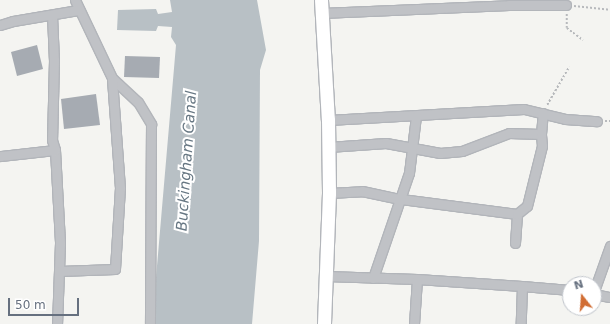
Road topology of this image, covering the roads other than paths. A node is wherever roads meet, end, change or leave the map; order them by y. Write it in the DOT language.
graph roads {
  1 [pos="75,0"];
  2 [pos="509,2"];
  3 [pos="566,5"];
  4 [pos="321,6"];
  5 [pos="78,10"];
  6 [pos="52,15"];
  7 [pos="0,25"];
  8 [pos="112,78"];
  9 [pos="542,113"];
  10 [pos="416,116"];
  11 [pos="328,120"];
  12 [pos="597,120"];
  13 [pos="541,134"];
  14 [pos="328,147"];
  15 [pos="411,149"];
  16 [pos="55,150"];
  17 [pos="0,156"];
  18 [pos="329,193"];
  19 [pos="401,199"];
  20 [pos="517,214"];
  21 [pos="515,243"];
  22 [pos="610,249"];
  23 [pos="59,271"];
  24 [pos="326,276"];
  25 [pos="600,276"];
  26 [pos="373,278"];
  27 [pos="417,279"];
  28 [pos="522,286"];
  29 [pos="562,289"];
  30 [pos="57,324"];
  31 [pos="150,324"];
  32 [pos="324,324"];
  33 [pos="414,324"];
  34 [pos="521,324"];
  1 -- 5 [label="street"];
  2 -- 3 [label="street"];
  2 -- 4 [label="street"];
  4 -- 11 [label="street"];
  5 -- 6 [label="street"];
  5 -- 8 [label="street"];
  6 -- 7 [label="street"];
  6 -- 16 [label="street"];
  8 -- 23 [label="street"];
  8 -- 31 [label="street"];
  9 -- 10 [label="street"];
  9 -- 12 [label="street"];
  9 -- 13 [label="street"];
  10 -- 11 [label="street"];
  10 -- 15 [label="street"];
  11 -- 14 [label="street"];
  13 -- 15 [label="street"];
  13 -- 20 [label="street"];
  14 -- 15 [label="street"];
  14 -- 18 [label="street"];
  15 -- 19 [label="street"];
  16 -- 17 [label="street"];
  16 -- 23 [label="street"];
  18 -- 19 [label="street"];
  18 -- 24 [label="street"];
  19 -- 20 [label="street"];
  19 -- 26 [label="street"];
  20 -- 21 [label="street"];
  22 -- 25 [label="street"];
  23 -- 30 [label="street"];
  24 -- 26 [label="street"];
  24 -- 32 [label="street"];
  26 -- 27 [label="street"];
  27 -- 28 [label="street"];
  27 -- 33 [label="street"];
  28 -- 29 [label="street"];
  28 -- 34 [label="street"];
}
